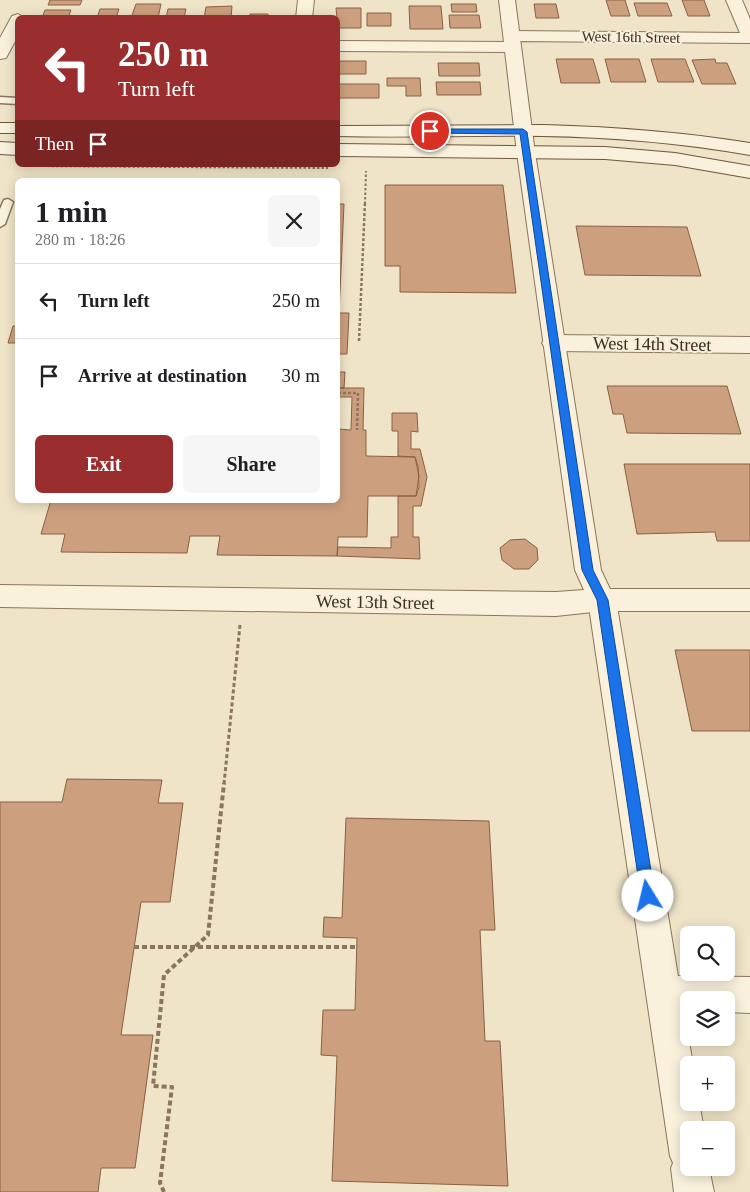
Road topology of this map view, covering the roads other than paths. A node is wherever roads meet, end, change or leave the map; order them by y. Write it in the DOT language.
graph roads {
  1 [pos="306,0"];
  2 [pos="507,0"];
  3 [pos="734,0"];
  4 [pos="304,15"];
  5 [pos="15,25"];
  6 [pos="750,37"];
  7 [pos="512,41"];
  8 [pos="6,46"];
  9 [pos="340,46"];
  10 [pos="0,100"];
  11 [pos="15,101"];
  12 [pos="0,128"];
  13 [pos="15,128"];
  14 [pos="340,131"];
  15 [pos="525,142"];
  16 [pos="0,148"];
  17 [pos="15,149"];
  18 [pos="750,149"];
  19 [pos="340,151"];
  20 [pos="750,172"];
  21 [pos="8,202"];
  22 [pos="0,224"];
  23 [pos="553,343"];
  24 [pos="750,345"];
  25 [pos="0,596"];
  26 [pos="602,600"];
  27 [pos="750,600"];
  28 [pos="664,993"];
  29 [pos="750,995"];
  30 [pos="684,1121"];
  31 [pos="691,1176"];
  32 [pos="694,1192"];
  1 -- 4 [label="street"];
  2 -- 7 [label="street"];
  3 -- 6 [label="street"];
  5 -- 8 [label="street"];
  6 -- 7 [label="street, West 16th Street"];
  7 -- 9 [label="street, West 16th Street"];
  7 -- 15 [label="street"];
  10 -- 11 [label="lane"];
  12 -- 13 [label="street"];
  14 -- 15 [label="street"];
  15 -- 18 [label="street"];
  15 -- 19 [label="street"];
  15 -- 20 [label="street"];
  15 -- 23 [label="street"];
  16 -- 17 [label="street"];
  21 -- 22 [label="lane"];
  23 -- 24 [label="street, West 14th Street"];
  23 -- 26 [label="street"];
  25 -- 26 [label="street, West 13th Street"];
  26 -- 27 [label="street, West 13th Street"];
  26 -- 28 [label="street"];
  28 -- 29 [label="street"];
  28 -- 30 [label="street"];
  31 -- 32 [label="street"];
}
